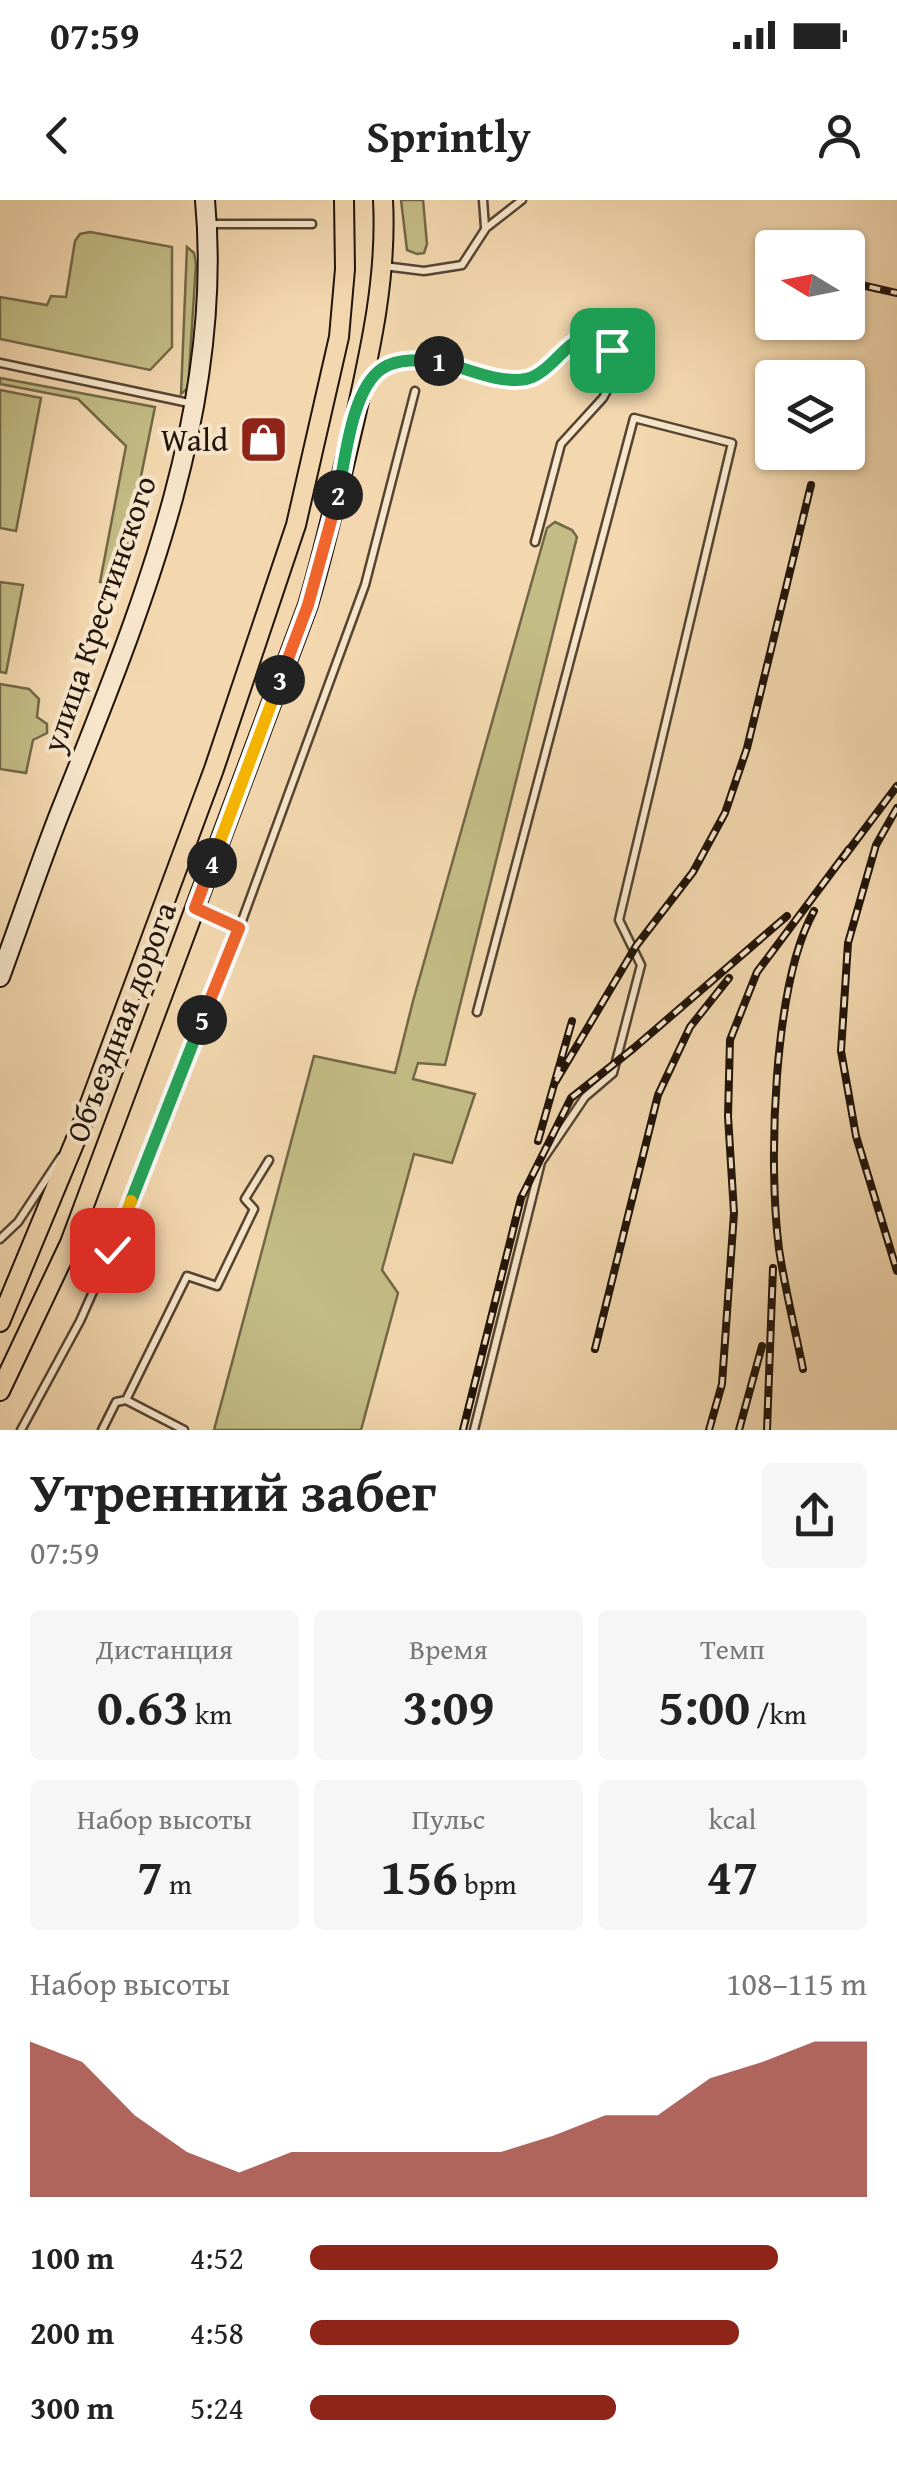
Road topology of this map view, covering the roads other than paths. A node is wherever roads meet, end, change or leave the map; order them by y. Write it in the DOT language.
graph roads {
  1 [pos="204,200"];
  2 [pos="344,200"];
  3 [pos="383,200"];
  4 [pos="483,200"];
  5 [pos="522,200"];
  6 [pos="207,224"];
  7 [pos="312,224"];
  8 [pos="486,228"];
  9 [pos="383,266"];
  10 [pos="0,363"];
  11 [pos="415,391"];
  12 [pos="360,395"];
  13 [pos="196,404"];
  14 [pos="535,542"];
  15 [pos="195,908"];
  16 [pos="239,928"];
  17 [pos="4,953"];
  18 [pos="0,976"];
  19 [pos="477,1012"];
  20 [pos="83,1122"];
  21 [pos="270,1160"];
  22 [pos="0,1239"];
  23 [pos="0,1322"];
  24 [pos="0,1391"];
  25 [pos="126,1400"];
  26 [pos="21,1430"];
  27 [pos="102,1430"];
  28 [pos="184,1430"];
  29 [pos="474,1430"];
  1 -- 6 [label="street, улица Крестинского"];
  2 -- 20 [label="main road, Объездная дорога"];
  3 -- 9 [label="main road, Объездная дорога"];
  4 -- 8 [label="lane"];
  5 -- 8 [label="lane"];
  6 -- 7 [label="lane"];
  6 -- 13 [label="street, улица Крестинского"];
  8 -- 9 [label="lane"];
  9 -- 12 [label="main road, Объездная дорога"];
  10 -- 13 [label="lane"];
  11 -- 16 [label="lane"];
  12 -- 14 [label="lane"];
  12 -- 15 [label="main road, Объездная дорога"];
  13 -- 17 [label="street, улица Крестинского"];
  15 -- 16 [label="lane"];
  15 -- 24 [label="main road, Объездная дорога"];
  16 -- 26 [label="lane"];
  17 -- 18 [label="street, улица Крестинского"];
  19 -- 29 [label="lane"];
  20 -- 22 [label="lane"];
  20 -- 23 [label="main road, Объездная дорога"];
  21 -- 25 [label="lane"];
  25 -- 27 [label="lane"];
  25 -- 28 [label="lane"];
}
